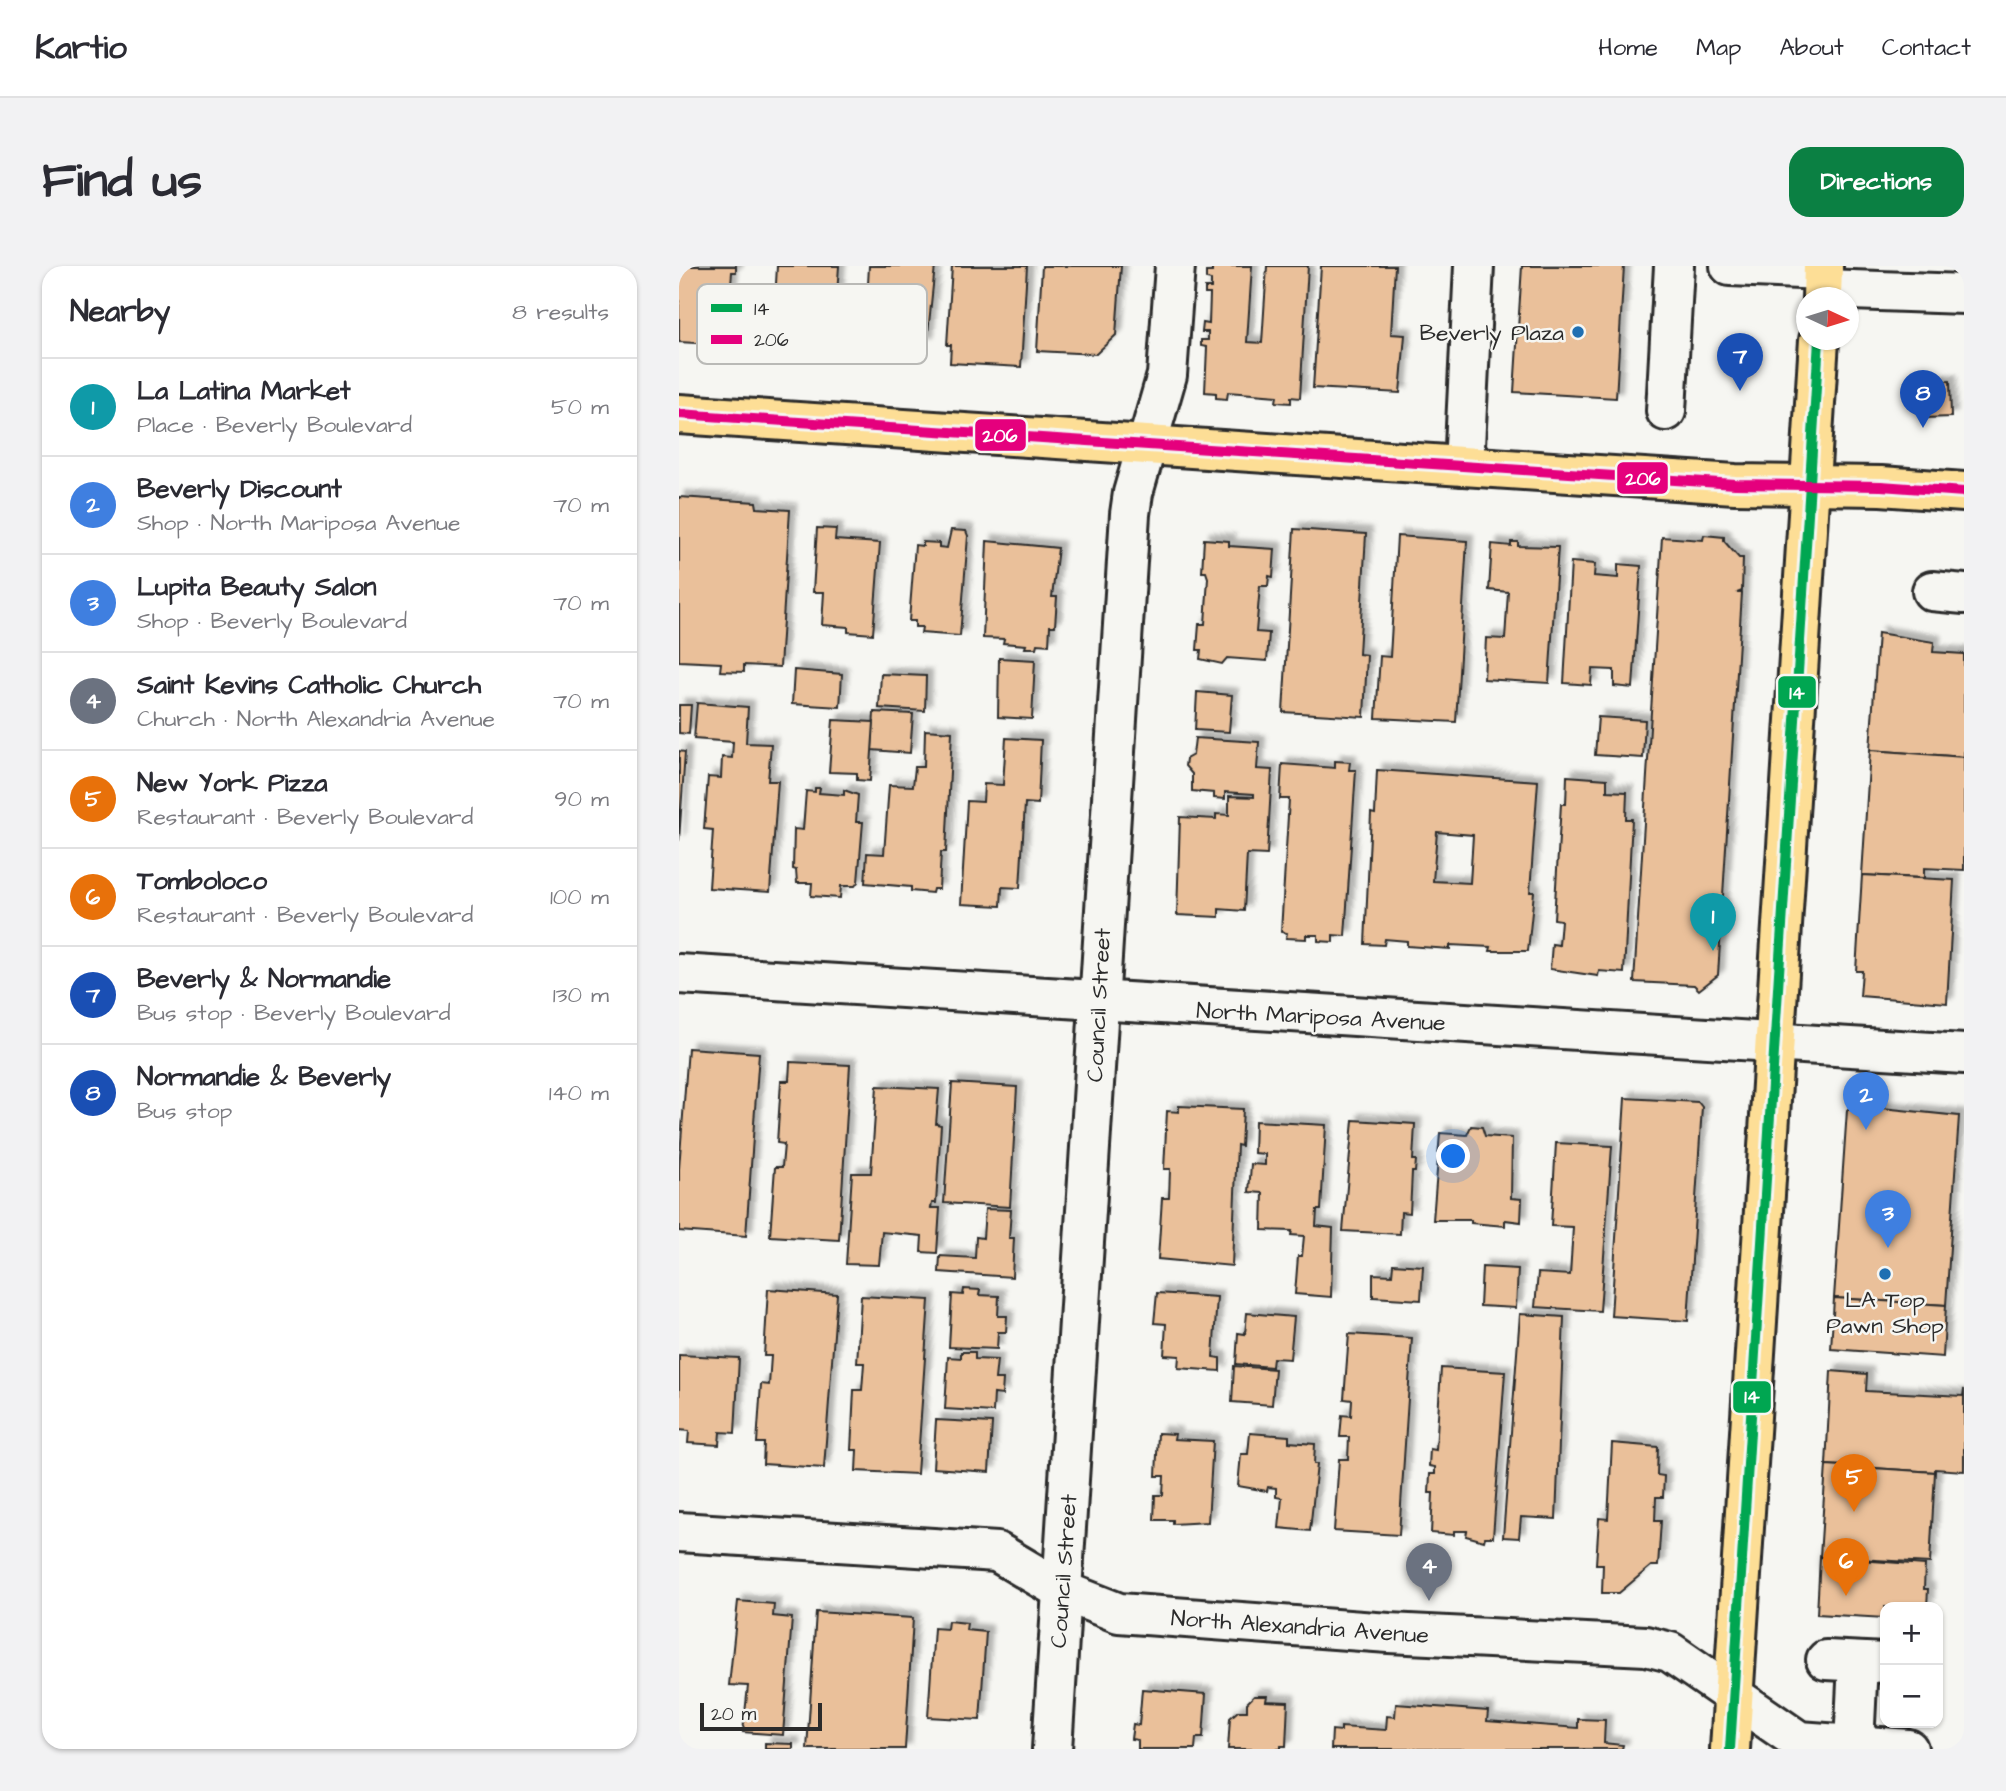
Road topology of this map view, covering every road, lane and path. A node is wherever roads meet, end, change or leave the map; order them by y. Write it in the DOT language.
graph roads {
  1 [pos="1175,266"];
  2 [pos="1474,266"];
  3 [pos="1674,266"];
  4 [pos="1730,266"];
  5 [pos="1823,281"];
  6 [pos="1964,294"];
  7 [pos="1818,350"];
  8 [pos="1666,411"];
  9 [pos="679,414"];
  10 [pos="1147,446"];
  11 [pos="1464,466"];
  12 [pos="1811,486"];
  13 [pos="1964,492"];
  14 [pos="679,974"];
  15 [pos="1099,1001"];
  16 [pos="1773,1042"];
  17 [pos="1964,1054"];
  18 [pos="679,1532"];
  19 [pos="1063,1591"];
  20 [pos="1857,1662"];
  21 [pos="1734,1696"];
  22 [pos="1854,1745"];
  23 [pos="1052,1749"];
  24 [pos="1730,1749"];
  25 [pos="1908,1749"];
  1 -- 10 [label="street, Council Street"];
  2 -- 11 [label="street"];
  3 -- 8 [label="street"];
  4 -- 5 [label="street"];
  5 -- 6 [label="street"];
  7 -- 12 [label="main road"];
  9 -- 10 [label="main road"];
  10 -- 11 [label="main road"];
  10 -- 15 [label="street, Council Street"];
  11 -- 12 [label="main road"];
  12 -- 13 [label="main road"];
  12 -- 16 [label="main road"];
  14 -- 15 [label="street, North Mariposa Avenue"];
  15 -- 16 [label="street, North Mariposa Avenue"];
  15 -- 19 [label="street, Council Street"];
  16 -- 17 [label="street, North Mariposa Avenue"];
  16 -- 21 [label="main road"];
  18 -- 19 [label="street, North Alexandria Avenue"];
  19 -- 21 [label="street, North Alexandria Avenue"];
  19 -- 23 [label="street, Council Street"];
  20 -- 22 [label="street"];
  21 -- 22 [label="street, North Alexandria Avenue"];
  21 -- 24 [label="main road"];
  22 -- 25 [label="street, North Alexandria Avenue"];
}
